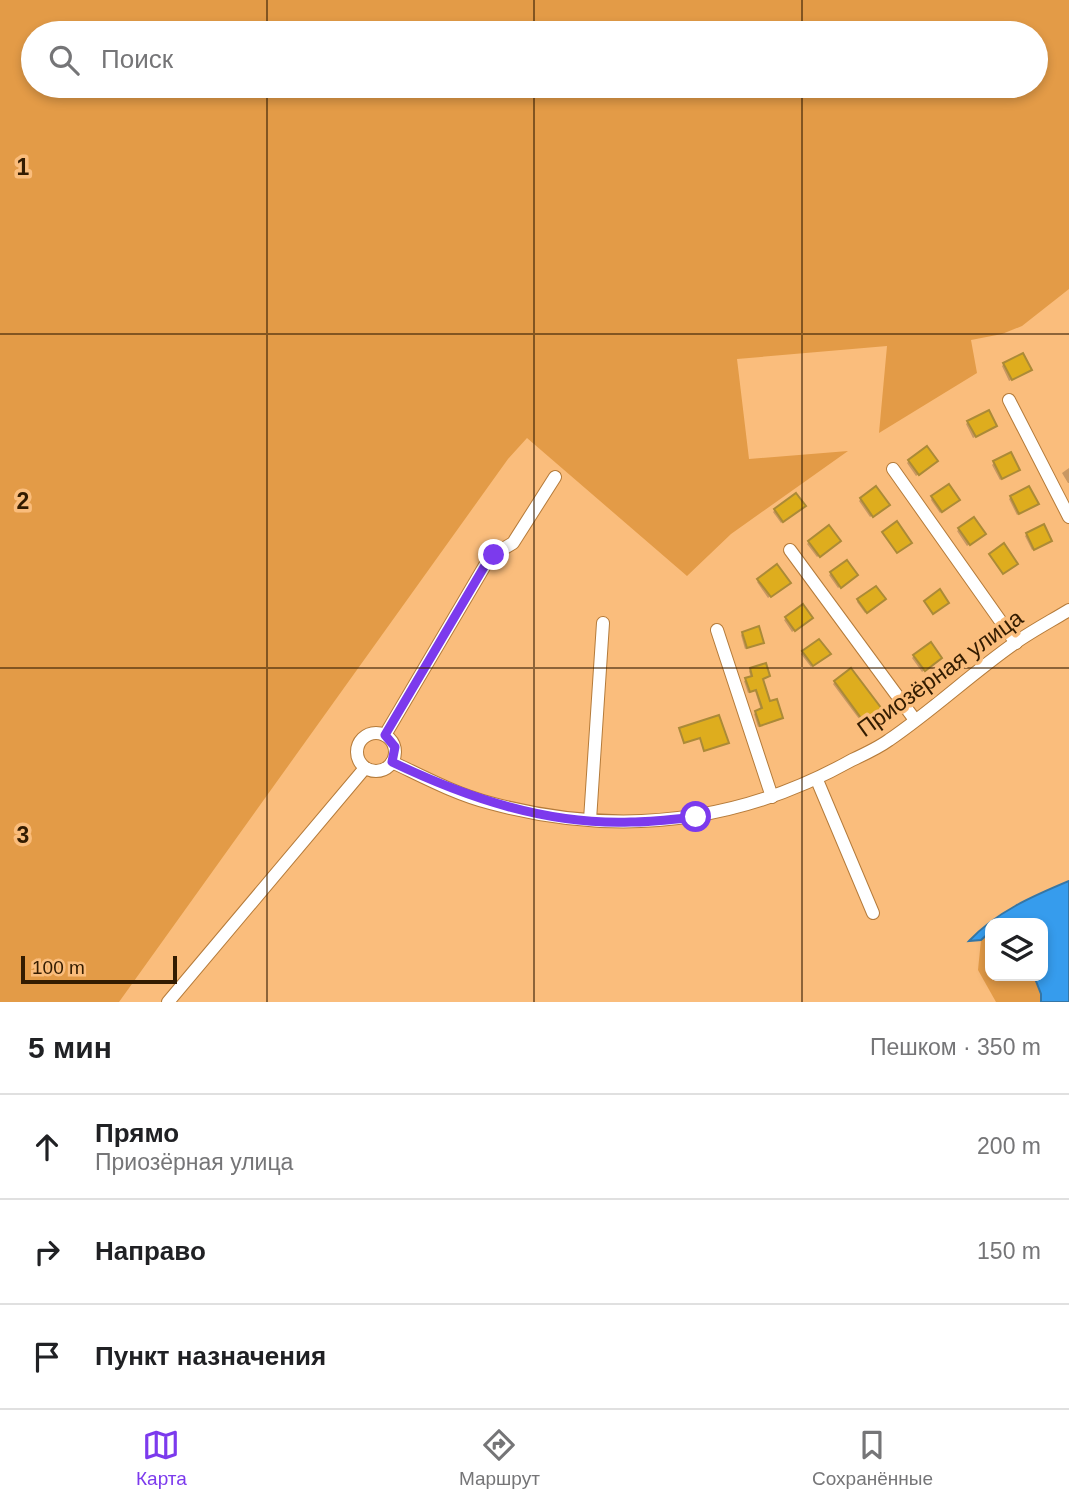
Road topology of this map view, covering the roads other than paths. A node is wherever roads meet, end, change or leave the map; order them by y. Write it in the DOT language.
graph roads {
  1 [pos="1009,400"];
  2 [pos="893,468"];
  3 [pos="555,477"];
  4 [pos="1069,517"];
  5 [pos="790,550"];
  6 [pos="1069,610"];
  7 [pos="603,623"];
  8 [pos="717,630"];
  9 [pos="1016,643"];
  10 [pos="915,720"];
  11 [pos="385,735"];
  12 [pos="392,762"];
  13 [pos="365,768"];
  14 [pos="817,780"];
  15 [pos="772,797"];
  16 [pos="590,820"];
  17 [pos="873,913"];
  18 [pos="168,1002"];
  1 -- 4 [label="street"];
  2 -- 9 [label="street"];
  3 -- 11 [label="street"];
  5 -- 10 [label="street"];
  6 -- 9 [label="street, Приозёрная улица"];
  7 -- 16 [label="street"];
  8 -- 15 [label="street"];
  9 -- 10 [label="street, Приозёрная улица"];
  10 -- 14 [label="street, Приозёрная улица"];
  11 -- 12 [label="street"];
  11 -- 13 [label="street"];
  12 -- 13 [label="street"];
  12 -- 16 [label="street, Приозёрная улица"];
  13 -- 18 [label="street"];
  14 -- 15 [label="street, Приозёрная улица"];
  14 -- 17 [label="street"];
  15 -- 16 [label="street, Приозёрная улица"];
}
